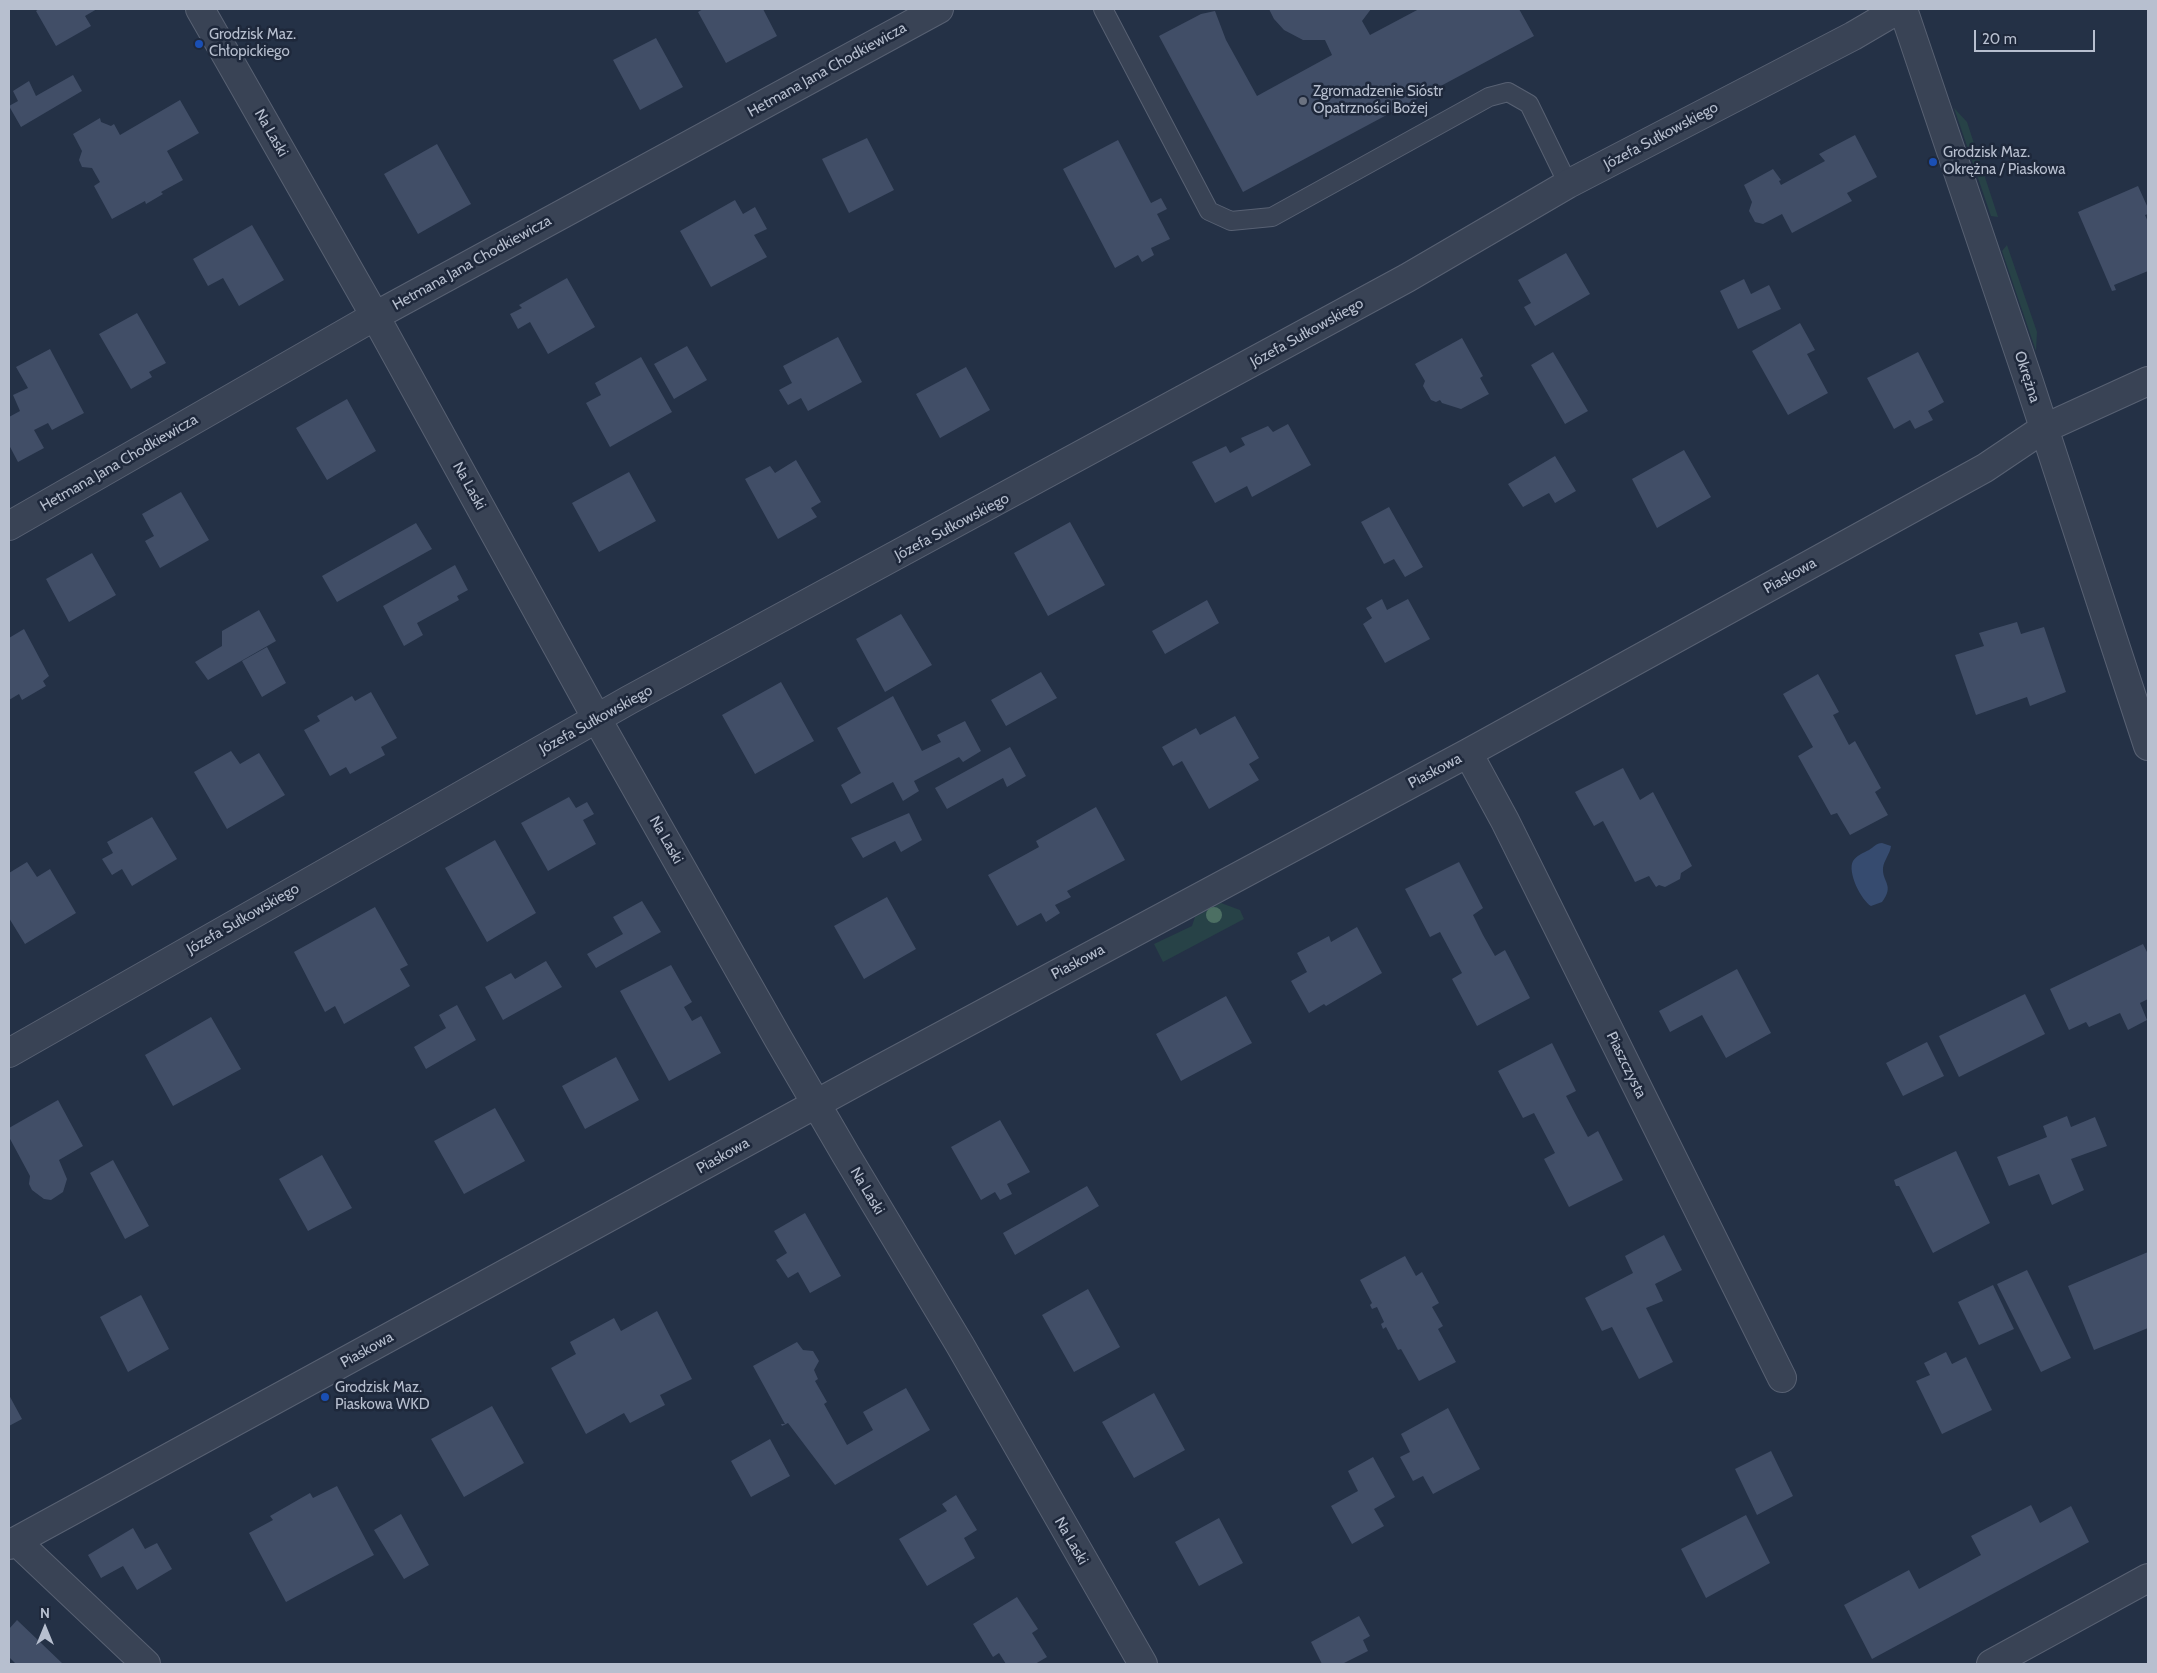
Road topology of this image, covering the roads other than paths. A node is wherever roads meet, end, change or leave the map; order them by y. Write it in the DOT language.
graph roads {
  1 [pos="200,9"];
  2 [pos="940,9"];
  3 [pos="1103,9"];
  4 [pos="1899,9"];
  5 [pos="1903,9"];
  6 [pos="1568,184"];
  7 [pos="375,316"];
  8 [pos="2148,381"];
  9 [pos="2043,429"];
  10 [pos="9,526"];
  11 [pos="597,718"];
  12 [pos="2148,746"];
  13 [pos="1468,753"];
  14 [pos="9,1053"];
  15 [pos="817,1104"];
  16 [pos="1782,1378"];
  17 [pos="12,1543"];
  18 [pos="2148,1578"];
  19 [pos="146,1664"];
  20 [pos="1143,1664"];
  21 [pos="1991,1664"];
  1 -- 7 [label="street, Na Laski"];
  2 -- 7 [label="street, Hetmana Jana Chodkiewicza"];
  3 -- 6 [label="lane"];
  4 -- 6 [label="street, Józefa Sułkowskiego"];
  5 -- 9 [label="street, Okrężna"];
  6 -- 11 [label="street, Józefa Sułkowskiego"];
  7 -- 10 [label="street, Hetmana Jana Chodkiewicza"];
  7 -- 11 [label="street, Na Laski"];
  8 -- 9 [label="street, Piaskowa"];
  9 -- 12 [label="street, Okrężna"];
  9 -- 13 [label="street, Piaskowa"];
  11 -- 14 [label="street, Józefa Sułkowskiego"];
  11 -- 15 [label="street, Na Laski"];
  13 -- 15 [label="street, Piaskowa"];
  13 -- 16 [label="street, Piaszczysta"];
  15 -- 17 [label="street, Piaskowa"];
  15 -- 20 [label="street, Na Laski"];
  17 -- 19 [label="street"];
  18 -- 21 [label="street"];
}
